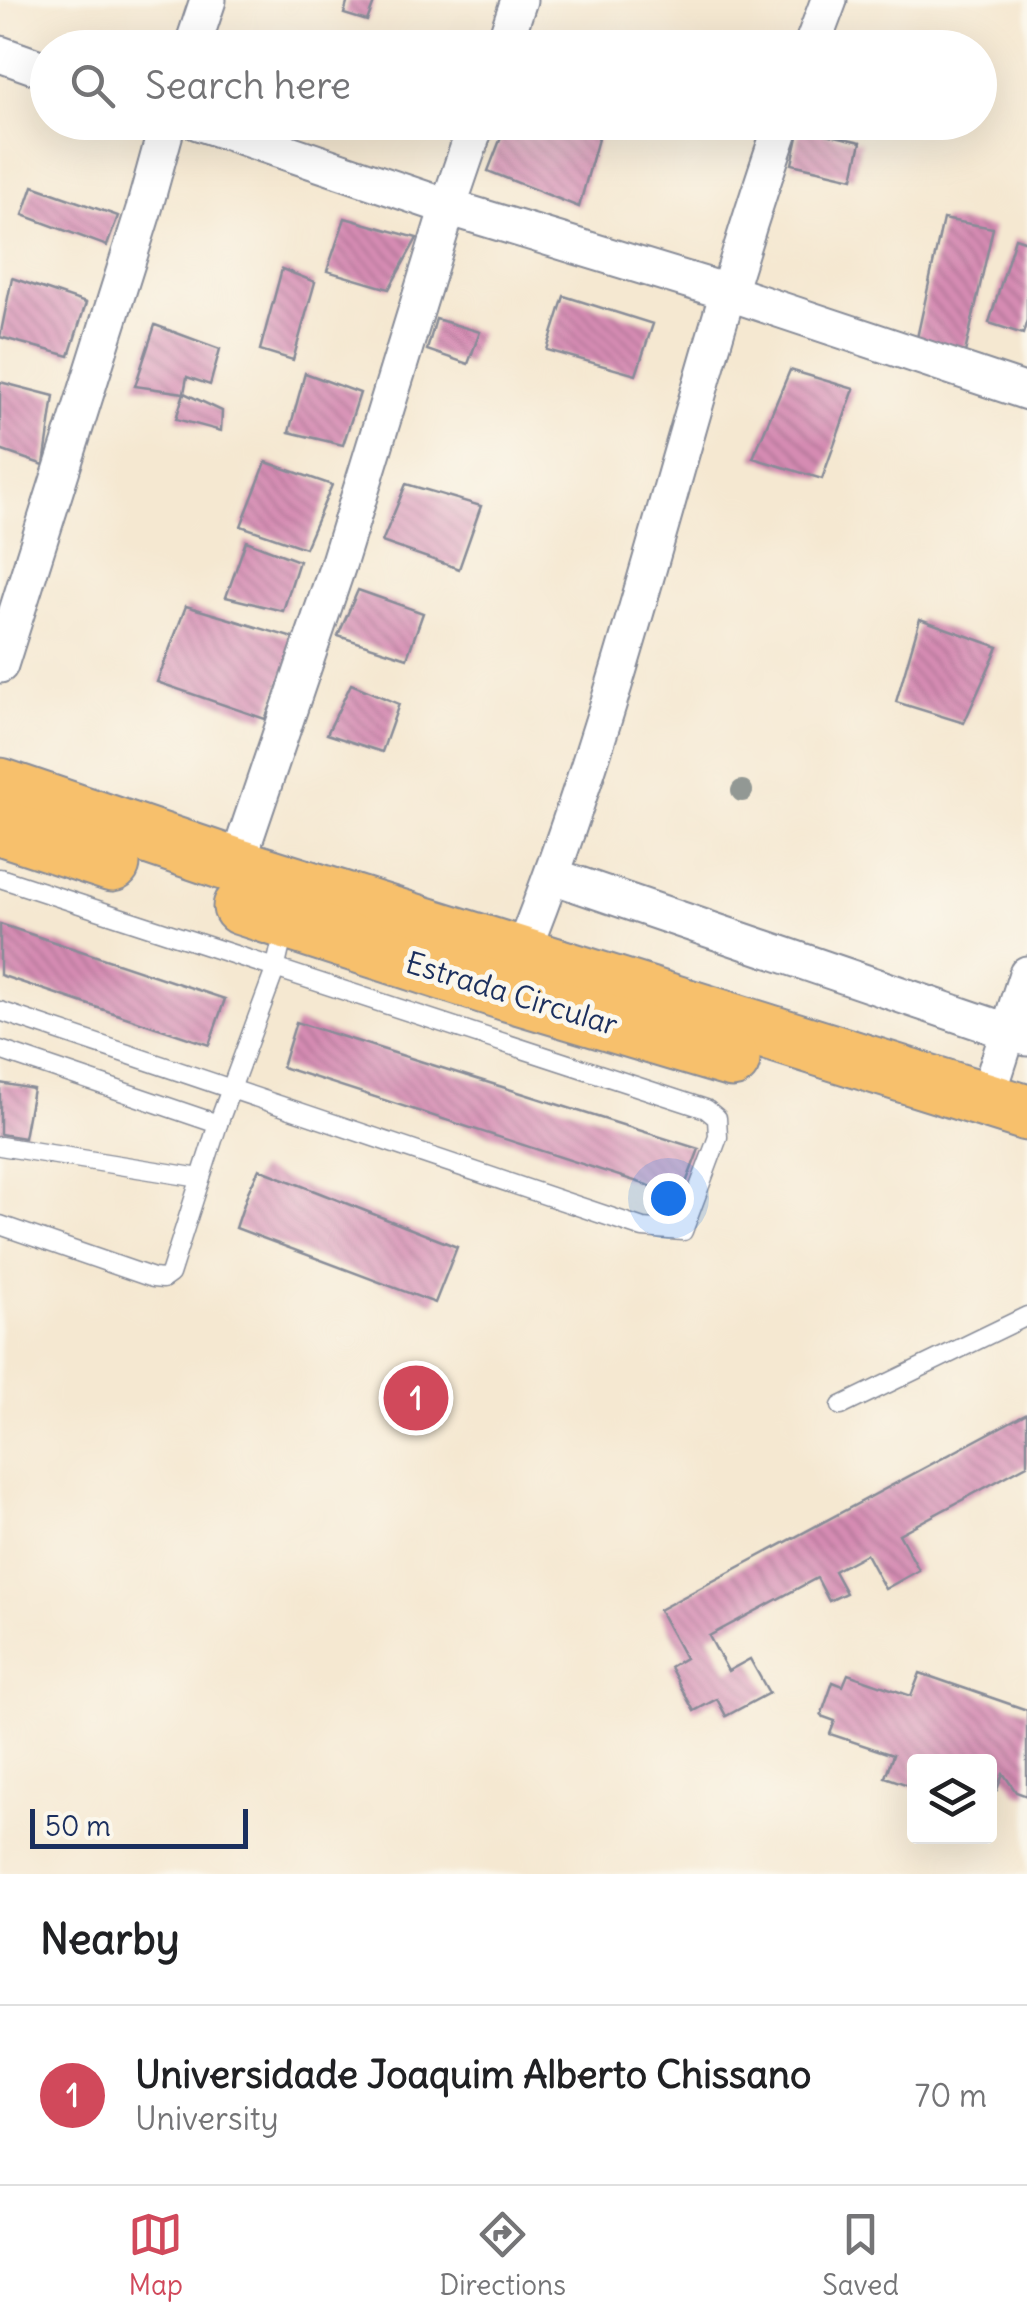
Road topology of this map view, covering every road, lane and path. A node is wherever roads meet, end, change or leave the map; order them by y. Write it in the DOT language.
graph roads {
  1 [pos="208,0"];
  2 [pos="518,0"];
  3 [pos="828,0"];
  4 [pos="198,30"];
  5 [pos="509,30"];
  6 [pos="817,30"];
  7 [pos="0,54"];
  8 [pos="30,65"];
  9 [pos="163,140"];
  10 [pos="252,140"];
  11 [pos="472,140"];
  12 [pos="777,140"];
  13 [pos="448,206"];
  14 [pos="727,292"];
  15 [pos="1027,392"];
  16 [pos="0,665"];
  17 [pos="0,786"];
  18 [pos="0,827"];
  19 [pos="236,866"];
  20 [pos="553,876"];
  21 [pos="0,878"];
  22 [pos="281,946"];
  23 [pos="521,955"];
  24 [pos="1027,974"];
  25 [pos="0,1011"];
  26 [pos="1018,1035"];
  27 [pos="0,1050"];
  28 [pos="231,1089"];
  29 [pos="1006,1107"];
  30 [pos="218,1124"];
  31 [pos="0,1146"];
  32 [pos="1027,1148"];
  33 [pos="200,1178"];
  34 [pos="0,1225"];
  35 [pos="1027,1316"];
  36 [pos="841,1406"];
  1 -- 4 [label="street"];
  2 -- 5 [label="street"];
  3 -- 6 [label="street"];
  7 -- 8 [label="street"];
  9 -- 16 [label="street"];
  10 -- 13 [label="street"];
  11 -- 13 [label="street"];
  12 -- 14 [label="street"];
  13 -- 14 [label="street"];
  13 -- 19 [label="street"];
  14 -- 15 [label="street"];
  14 -- 20 [label="street"];
  17 -- 19 [label="main road"];
  18 -- 22 [label="main road, Estrada Circular"];
  19 -- 23 [label="main road"];
  20 -- 23 [label="street"];
  20 -- 26 [label="street"];
  21 -- 22 [label="lane"];
  22 -- 28 [label="lane"];
  22 -- 28 [label="lane"];
  22 -- 32 [label="main road, Estrada Circular"];
  23 -- 29 [label="main road"];
  24 -- 26 [label="street"];
  25 -- 28 [label="lane"];
  26 -- 29 [label="street"];
  27 -- 30 [label="lane"];
  28 -- 30 [label="lane"];
  30 -- 33 [label="lane"];
  31 -- 33 [label="lane"];
  33 -- 34 [label="lane"];
  35 -- 36 [label="lane"];
}
